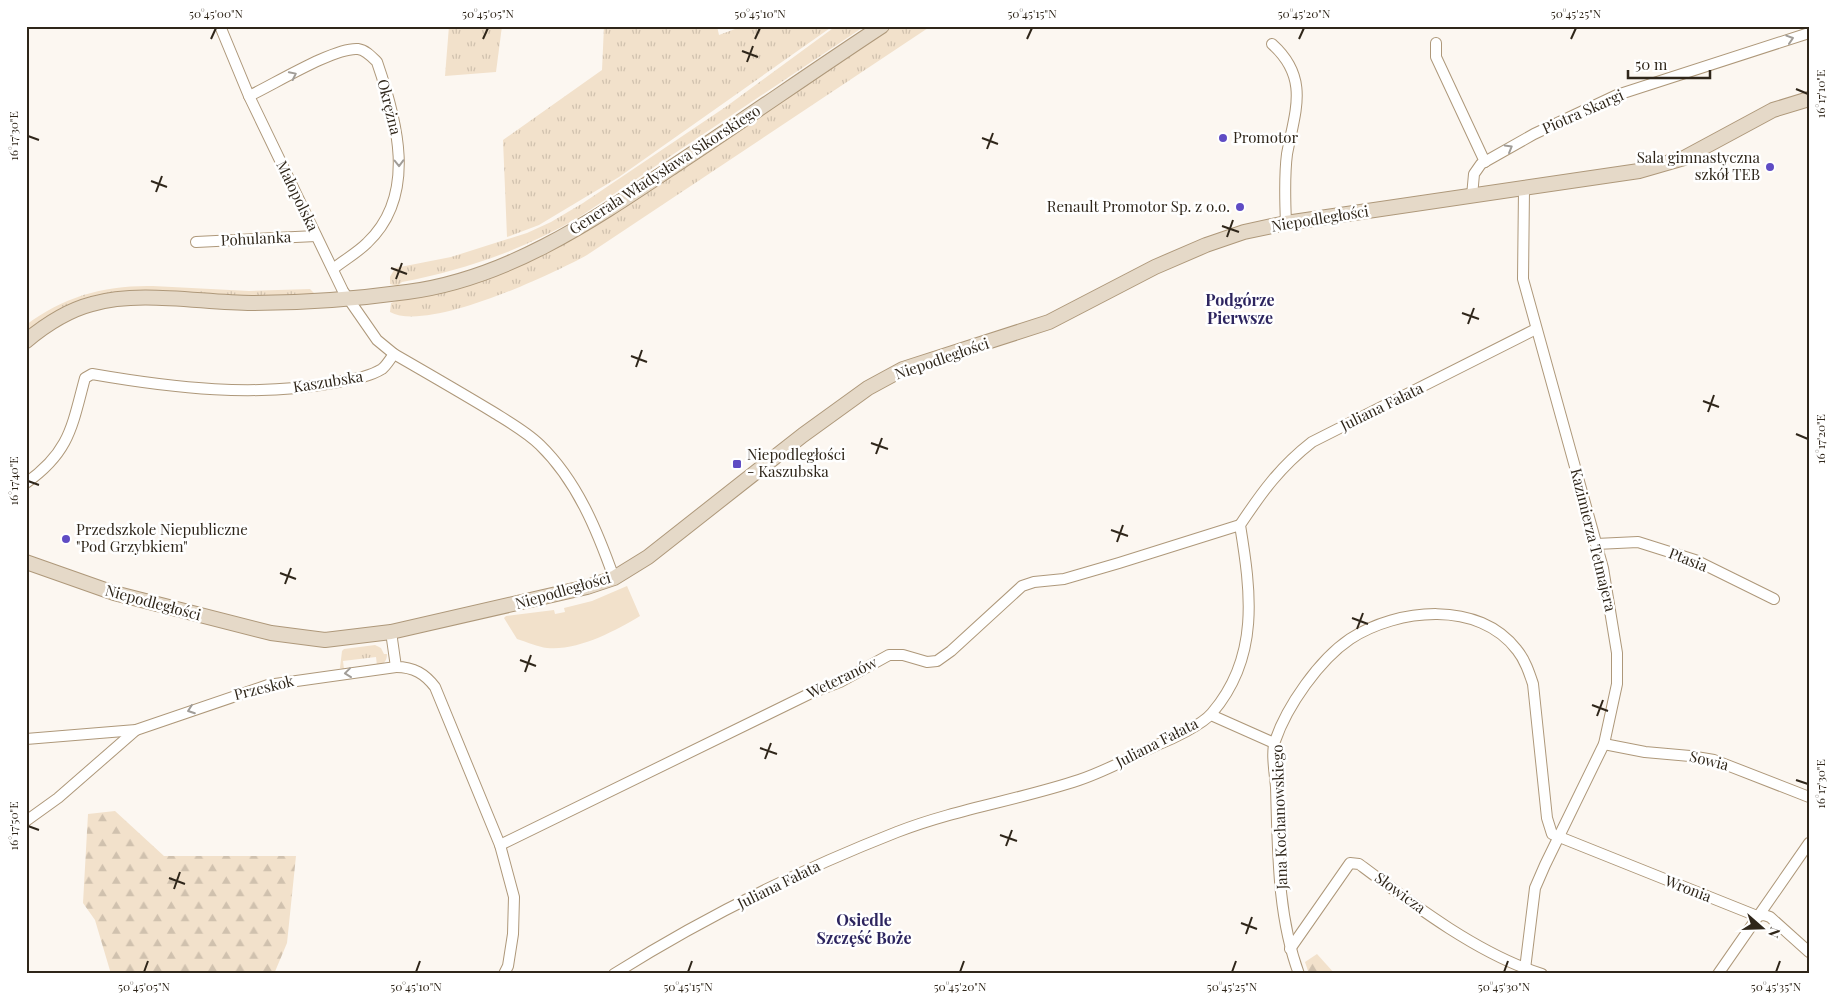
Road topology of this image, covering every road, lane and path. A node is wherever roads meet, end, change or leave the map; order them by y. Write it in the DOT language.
graph roads {
  1 [pos="220,26"];
  2 [pos="882,26"];
  3 [pos="1809,33"];
  4 [pos="1436,43"];
  5 [pos="1272,44"];
  6 [pos="249,96"];
  7 [pos="1809,99"];
  8 [pos="1485,162"];
  9 [pos="1524,189"];
  10 [pos="1472,196"];
  11 [pos="1286,223"];
  12 [pos="316,236"];
  13 [pos="196,242"];
  14 [pos="333,269"];
  15 [pos="348,298"];
  16 [pos="1536,329"];
  17 [pos="26,341"];
  18 [pos="394,354"];
  19 [pos="26,483"];
  20 [pos="1240,525"];
  21 [pos="1596,544"];
  22 [pos="26,562"];
  23 [pos="614,578"];
  24 [pos="1774,600"];
  25 [pos="391,632"];
  26 [pos="396,667"];
  27 [pos="1211,715"];
  28 [pos="136,730"];
  29 [pos="26,739"];
  30 [pos="1274,743"];
  31 [pos="1604,744"];
  32 [pos="1809,797"];
  33 [pos="26,821"];
  34 [pos="1558,838"];
  35 [pos="1809,843"];
  36 [pos="500,845"];
  37 [pos="1757,916"];
  38 [pos="1290,949"];
  39 [pos="1809,952"];
  40 [pos="1525,969"];
  41 [pos="504,974"];
  42 [pos="614,974"];
  43 [pos="1299,974"];
  44 [pos="1542,974"];
  45 [pos="1718,974"];
  1 -- 6 [label="street, Małopolska"];
  2 -- 15 [label="street, Generała Władysława Sikorskiego"];
  8 -- 3 [label="street, Piotra Skargi, one-way"];
  4 -- 8 [label="street"];
  5 -- 11 [label="street"];
  6 -- 12 [label="street, Małopolska"];
  6 -- 14 [label="street, Okrężna, one-way"];
  7 -- 9 [label="street, Niepodległości"];
  8 -- 10 [label="street"];
  9 -- 10 [label="street, Niepodległości"];
  9 -- 16 [label="street, Kazimierza Tetmajera"];
  10 -- 11 [label="street, Niepodległości"];
  11 -- 23 [label="street, Niepodległości"];
  12 -- 13 [label="street, Pohulanka"];
  12 -- 14 [label="street, Małopolska"];
  14 -- 15 [label="street, Małopolska"];
  15 -- 17 [label="street, Generała Władysława Sikorskiego"];
  15 -- 18 [label="street, Małopolska"];
  16 -- 20 [label="street, Juliana Fałata"];
  16 -- 21 [label="street, Kazimierza Tetmajera"];
  18 -- 19 [label="street, Kaszubska"];
  18 -- 23 [label="street"];
  20 -- 27 [label="street, Juliana Fałata"];
  20 -- 36 [label="street, Weteranów"];
  21 -- 24 [label="street, Ptasia"];
  21 -- 31 [label="street, Kazimierza Tetmajera"];
  22 -- 25 [label="street, Niepodległości"];
  23 -- 25 [label="street, Niepodległości"];
  25 -- 26 [label="street"];
  26 -- 28 [label="street, Przeskok, one-way"];
  26 -- 36 [label="street"];
  27 -- 30 [label="street"];
  27 -- 42 [label="street, Juliana Fałata"];
  28 -- 29 [label="street, Przeskok"];
  28 -- 33 [label="street, Przeskok"];
  30 -- 34 [label="street, Jana Kochanowskiego"];
  30 -- 38 [label="street, Jana Kochanowskiego"];
  31 -- 32 [label="street, Sowia"];
  31 -- 34 [label="street, Kazimierza Tetmajera"];
  34 -- 37 [label="street, Wronia"];
  34 -- 40 [label="street, Kazimierza Tetmajera"];
  35 -- 37 [label="street"];
  36 -- 41 [label="street"];
  37 -- 39 [label="street, Wronia"];
  37 -- 45 [label="street"];
  38 -- 40 [label="street, Słowicza"];
  38 -- 43 [label="street, Jana Kochanowskiego"];
  40 -- 44 [label="street, Słowicza"];
}
